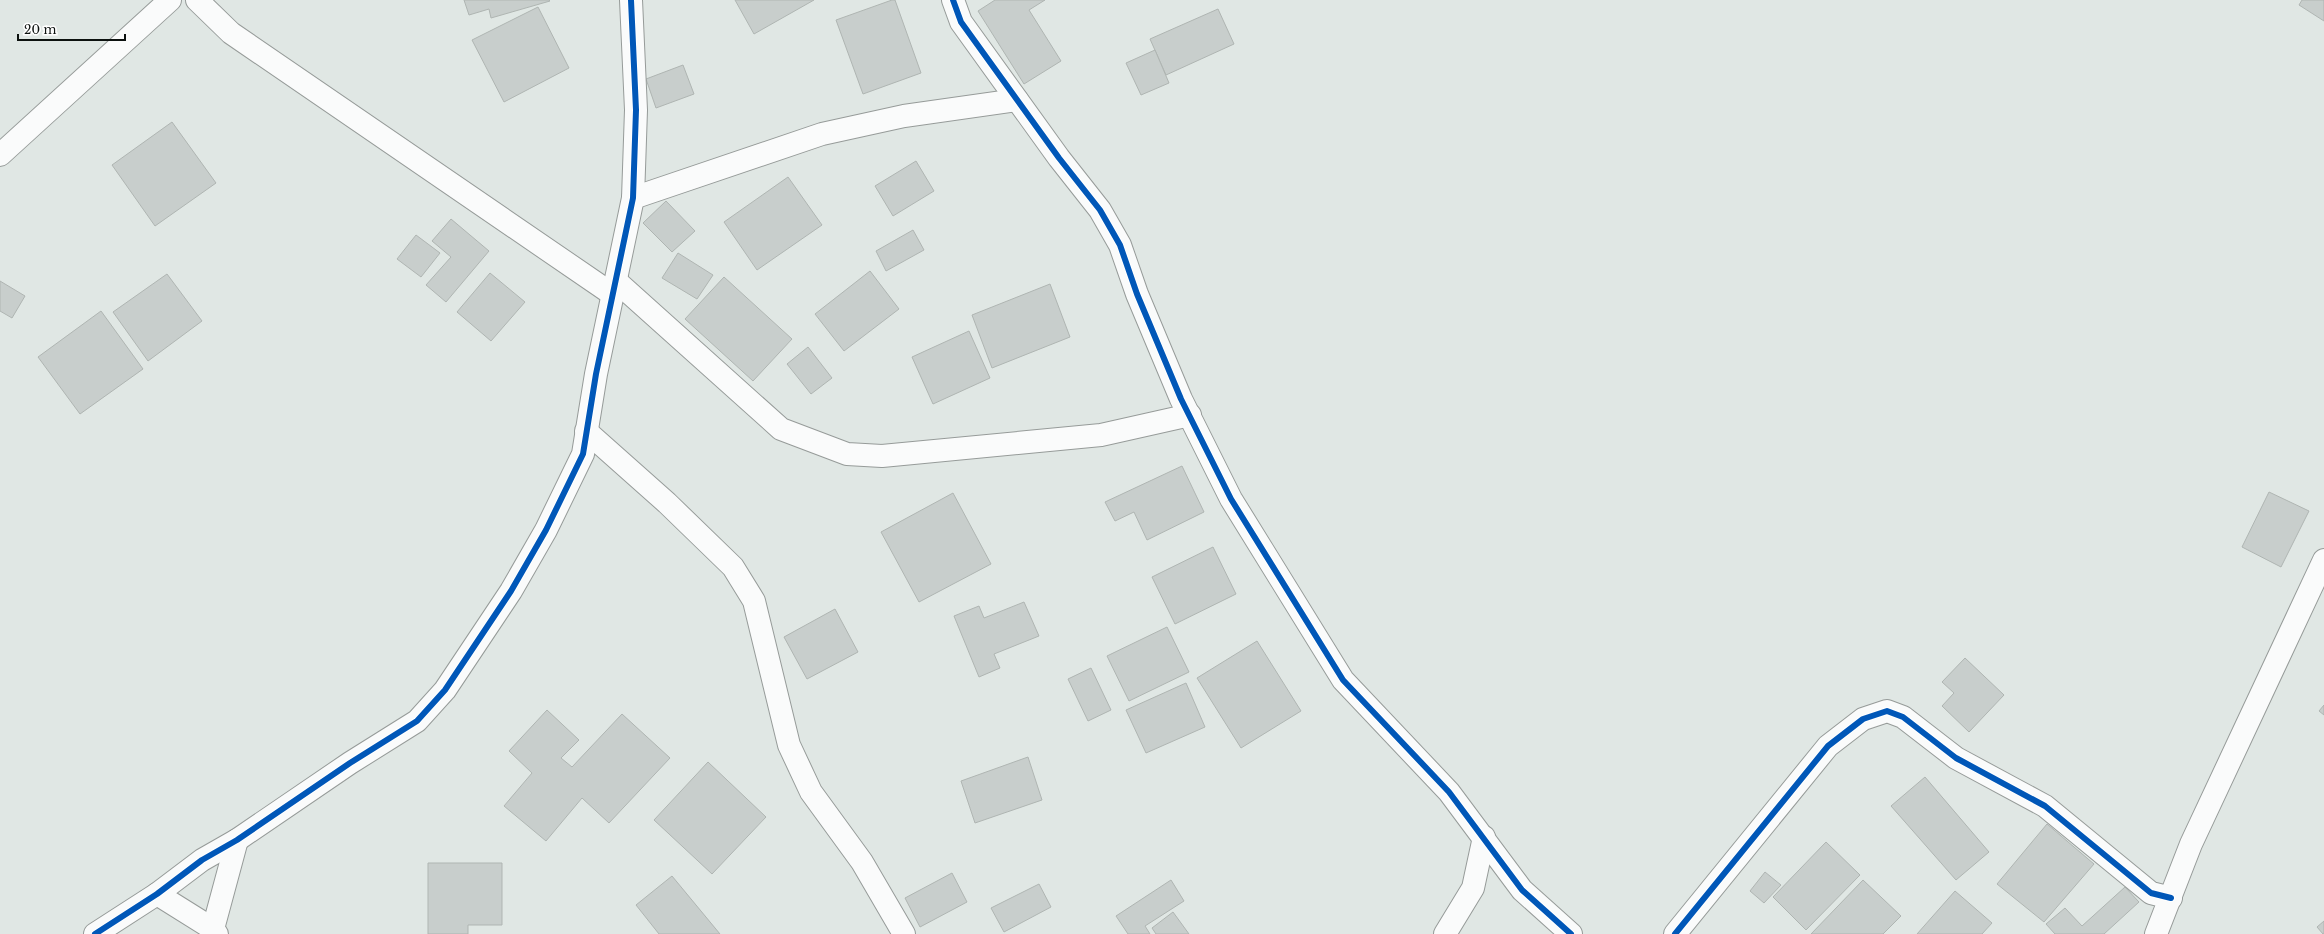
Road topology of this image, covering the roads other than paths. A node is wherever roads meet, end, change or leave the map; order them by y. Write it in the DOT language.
graph roads {
  1 [pos="170,0"];
  2 [pos="197,0"];
  3 [pos="631,0"];
  4 [pos="953,0"];
  5 [pos="1017,100"];
  6 [pos="0,155"];
  7 [pos="633,198"];
  8 [pos="614,288"];
  9 [pos="1190,415"];
  10 [pos="586,431"];
  11 [pos="2324,560"];
  12 [pos="1484,837"];
  13 [pos="237,840"];
  14 [pos="157,894"];
  15 [pos="2171,898"];
  16 [pos="215,931"];
  17 [pos="95,934"];
  18 [pos="904,934"];
  19 [pos="1445,934"];
  20 [pos="1571,934"];
  21 [pos="1675,934"];
  22 [pos="2156,934"];
  1 -- 6 [label="street"];
  2 -- 8 [label="street"];
  3 -- 7 [label="street"];
  4 -- 5 [label="street"];
  5 -- 7 [label="street"];
  5 -- 9 [label="street"];
  7 -- 8 [label="street"];
  8 -- 9 [label="street"];
  8 -- 10 [label="street"];
  9 -- 12 [label="street"];
  10 -- 13 [label="street"];
  10 -- 18 [label="street"];
  11 -- 15 [label="street"];
  12 -- 19 [label="street"];
  12 -- 20 [label="street"];
  13 -- 14 [label="street"];
  13 -- 16 [label="street"];
  14 -- 16 [label="street"];
  14 -- 17 [label="street"];
  15 -- 21 [label="street"];
  15 -- 22 [label="street"];
}
